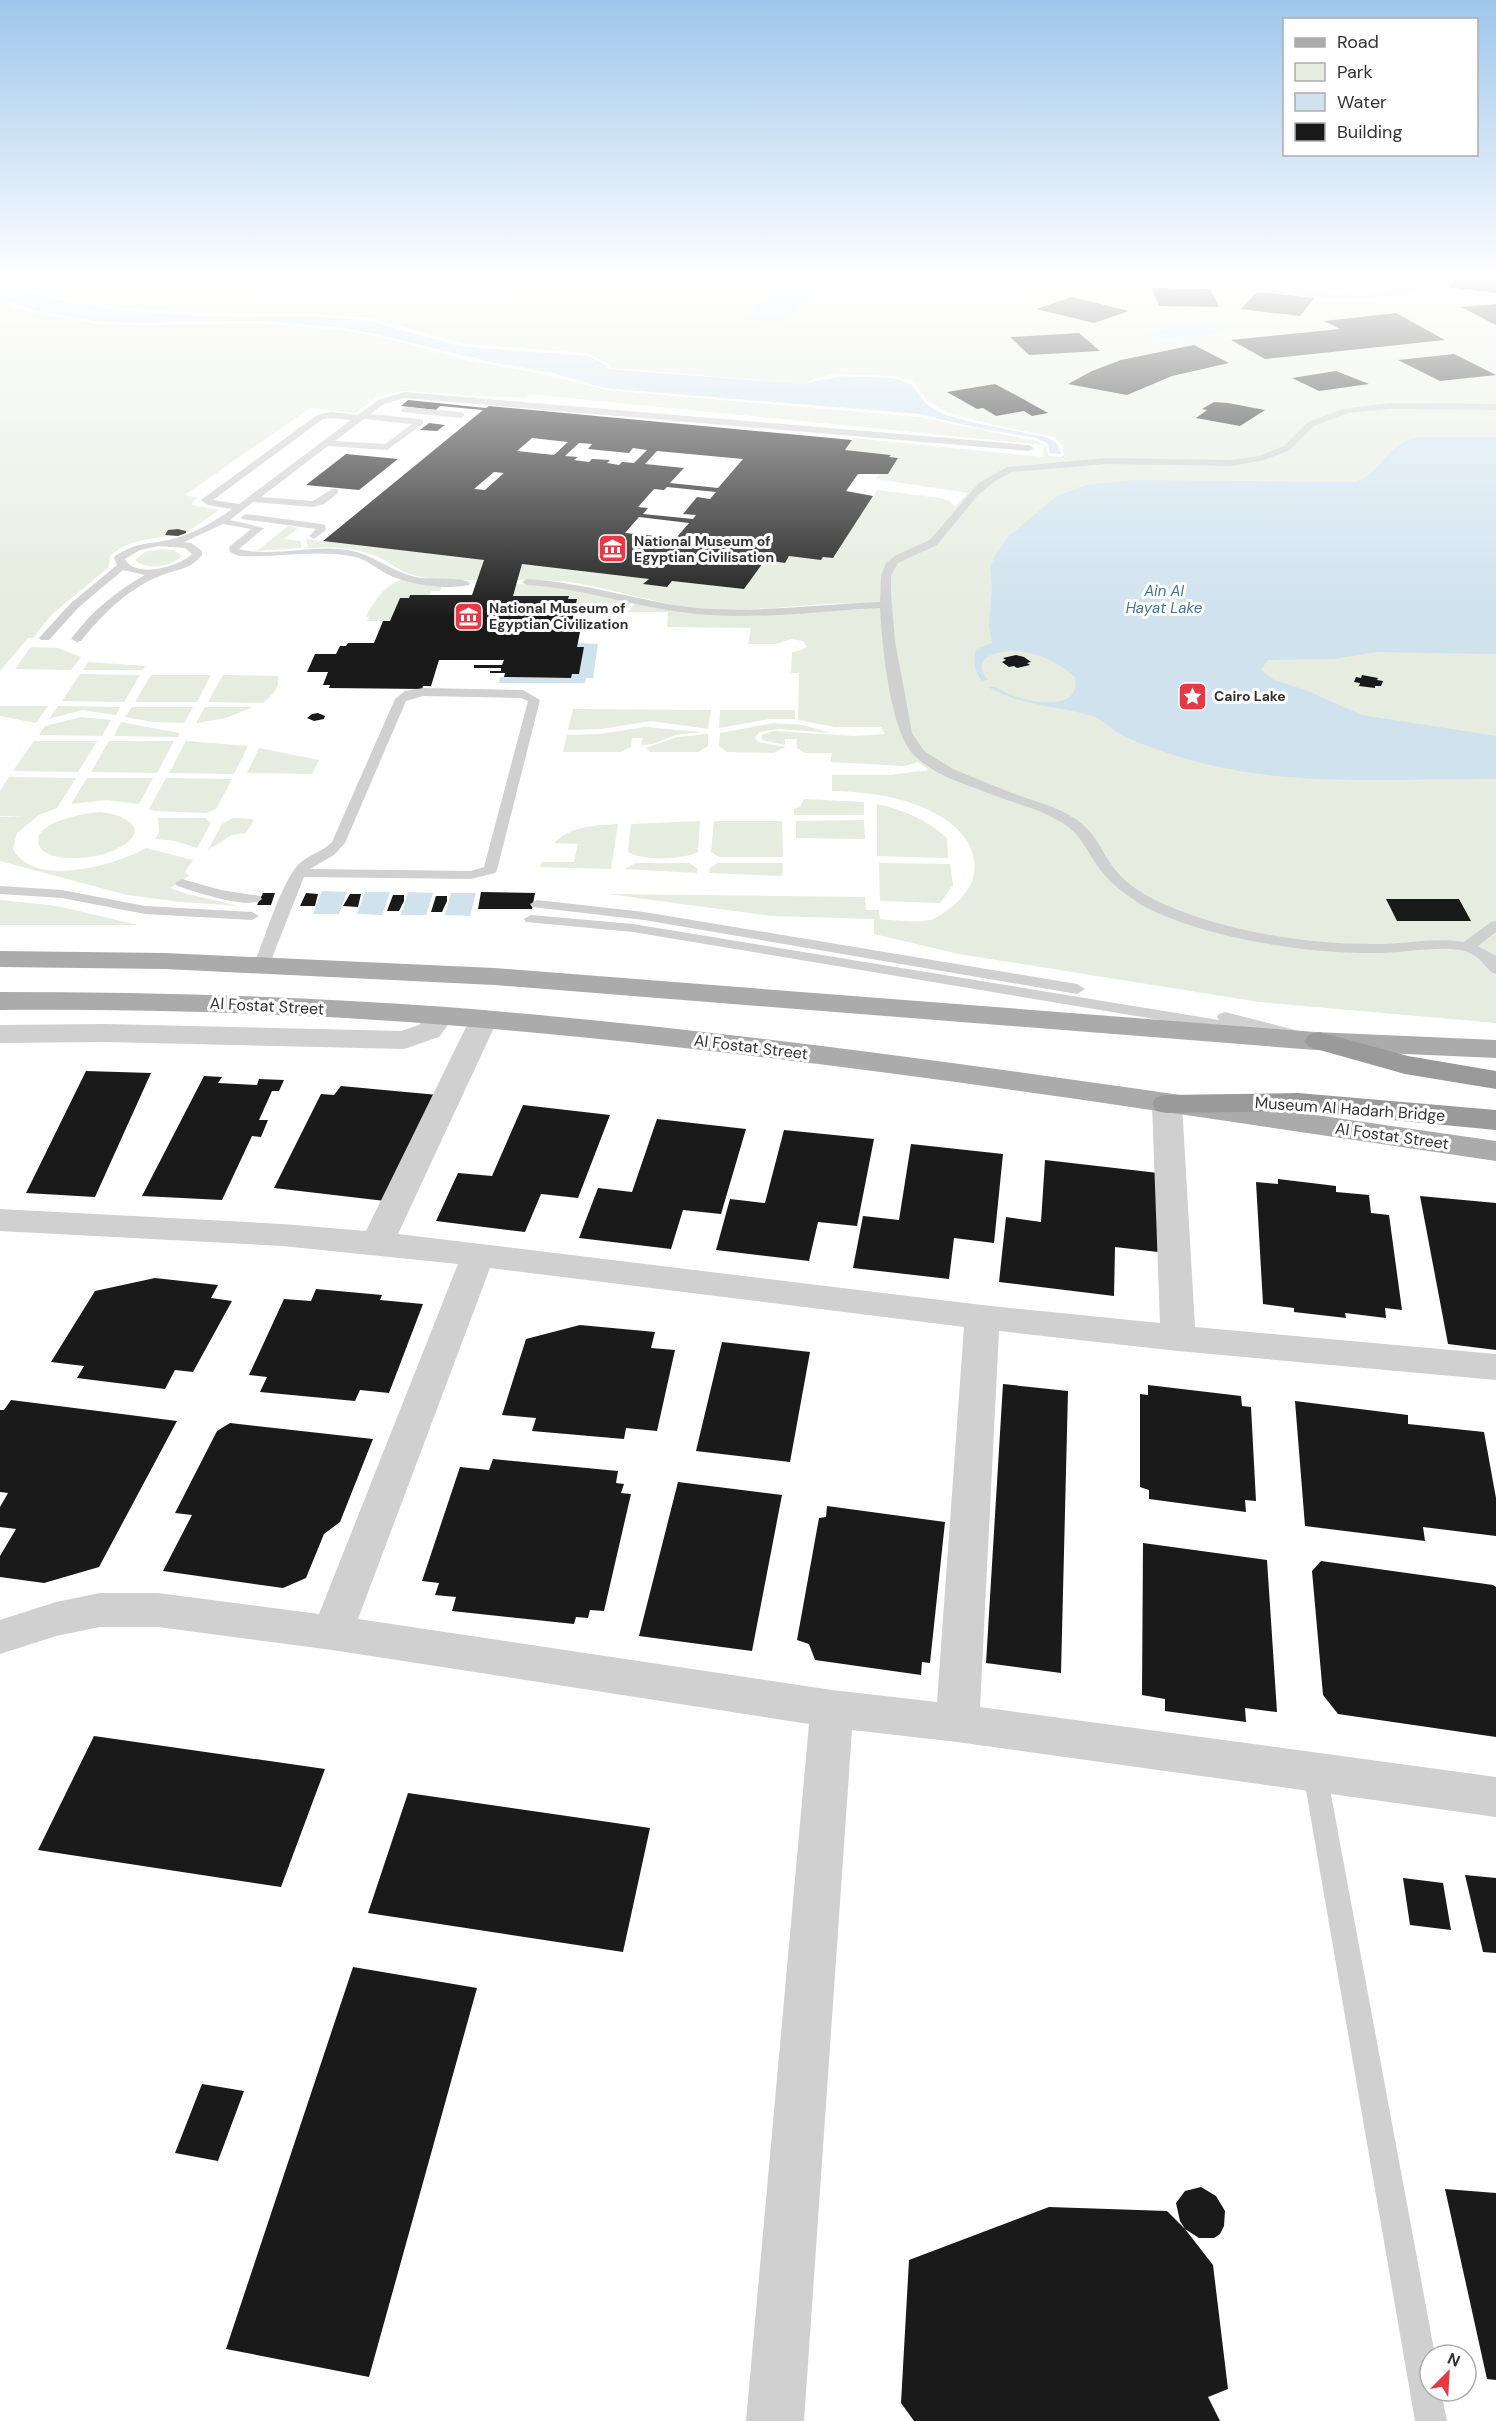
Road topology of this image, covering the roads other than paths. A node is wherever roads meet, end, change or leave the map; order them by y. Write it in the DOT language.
graph roads {
  1 [pos="374,407"];
  2 [pos="1496,407"];
  3 [pos="461,415"];
  4 [pos="360,417"];
  5 [pos="383,418"];
  6 [pos="374,424"];
  7 [pos="356,438"];
  8 [pos="325,443"];
  9 [pos="347,445"];
  10 [pos="1029,448"];
  11 [pos="335,491"];
  12 [pos="251,499"];
  13 [pos="240,507"];
  14 [pos="225,518"];
  15 [pos="314,536"];
  16 [pos="170,543"];
  17 [pos="197,551"];
  18 [pos="122,566"];
  19 [pos="162,571"];
  20 [pos="527,582"];
  21 [pos="465,584"];
  22 [pos="885,605"];
  23 [pos="45,638"];
  24 [pos="77,639"];
  25 [pos="299,873"];
  26 [pos="0,877"];
  27 [pos="182,883"];
  28 [pos="0,890"];
  29 [pos="62,894"];
  30 [pos="255,899"];
  31 [pos="537,904"];
  32 [pos="252,916"];
  33 [pos="531,919"];
  34 [pos="1496,925"];
  35 [pos="1467,947"];
  36 [pos="0,959"];
  37 [pos="261,963"];
  38 [pos="1496,969"];
  39 [pos="0,1001"];
  40 [pos="441,1016"];
  41 [pos="484,1019"];
  42 [pos="0,1034"];
  43 [pos="1319,1041"];
  44 [pos="1496,1049"];
  45 [pos="1496,1080"];
  46 [pos="1167,1104"];
  47 [pos="1496,1120"];
  48 [pos="1496,1151"];
  49 [pos="0,1220"];
  50 [pos="377,1243"];
  51 [pos="478,1256"];
  52 [pos="981,1317"];
  53 [pos="1178,1338"];
  54 [pos="1496,1367"];
  55 [pos="332,1633"];
  56 [pos="0,1637"];
  57 [pos="832,1709"];
  58 [pos="957,1723"];
  59 [pos="1315,1773"];
  60 [pos="1496,1797"];
  61 [pos="775,2421"];
  62 [pos="1431,2421"];
  1 -- 3 [label="lane"];
  1 -- 4 [label="lane"];
  1 -- 10 [label="lane"];
  2 -- 22 [label="lane"];
  4 -- 5 [label="lane"];
  4 -- 8 [label="lane"];
  4 -- 13 [label="lane"];
  5 -- 6 [label="lane"];
  5 -- 9 [label="lane"];
  7 -- 9 [label="lane"];
  8 -- 9 [label="lane"];
  8 -- 12 [label="lane"];
  11 -- 12 [label="lane"];
  12 -- 13 [label="lane"];
  13 -- 14 [label="lane"];
  14 -- 15 [label="lane"];
  14 -- 16 [label="lane"];
  14 -- 17 [label="lane"];
  14 -- 21 [label="lane"];
  16 -- 17 [label="lane"];
  16 -- 18 [label="lane"];
  17 -- 19 [label="lane"];
  18 -- 19 [label="lane"];
  18 -- 23 [label="lane"];
  19 -- 24 [label="lane"];
  20 -- 22 [label="lane"];
  22 -- 35 [label="lane"];
  25 -- 25 [label="lane"];
  25 -- 37 [label="lane"];
  26 -- 29 [label="lane"];
  27 -- 30 [label="lane"];
  28 -- 29 [label="lane"];
  29 -- 32 [label="lane"];
  31 -- 43 [label="lane"];
  33 -- 43 [label="lane"];
  34 -- 35 [label="lane"];
  35 -- 38 [label="lane"];
  36 -- 37 [label="main road"];
  37 -- 43 [label="main road"];
  39 -- 40 [label="main road, Al Fostat Street"];
  40 -- 41 [label="main road, Al Fostat Street"];
  40 -- 42 [label="street"];
  41 -- 46 [label="main road, Al Fostat Street"];
  41 -- 50 [label="street"];
  43 -- 44 [label="main road"];
  43 -- 45 [label="highway"];
  46 -- 47 [label="highway, Museum Al Hadarh Bridge"];
  46 -- 48 [label="main road, Al Fostat Street"];
  46 -- 53 [label="street"];
  49 -- 50 [label="street"];
  50 -- 51 [label="street"];
  51 -- 52 [label="street"];
  51 -- 55 [label="street"];
  52 -- 53 [label="street"];
  52 -- 58 [label="street"];
  53 -- 54 [label="street"];
  55 -- 56 [label="street"];
  55 -- 57 [label="street"];
  57 -- 58 [label="street"];
  57 -- 61 [label="street"];
  58 -- 59 [label="street"];
  59 -- 60 [label="street"];
  59 -- 62 [label="lane"];
}
